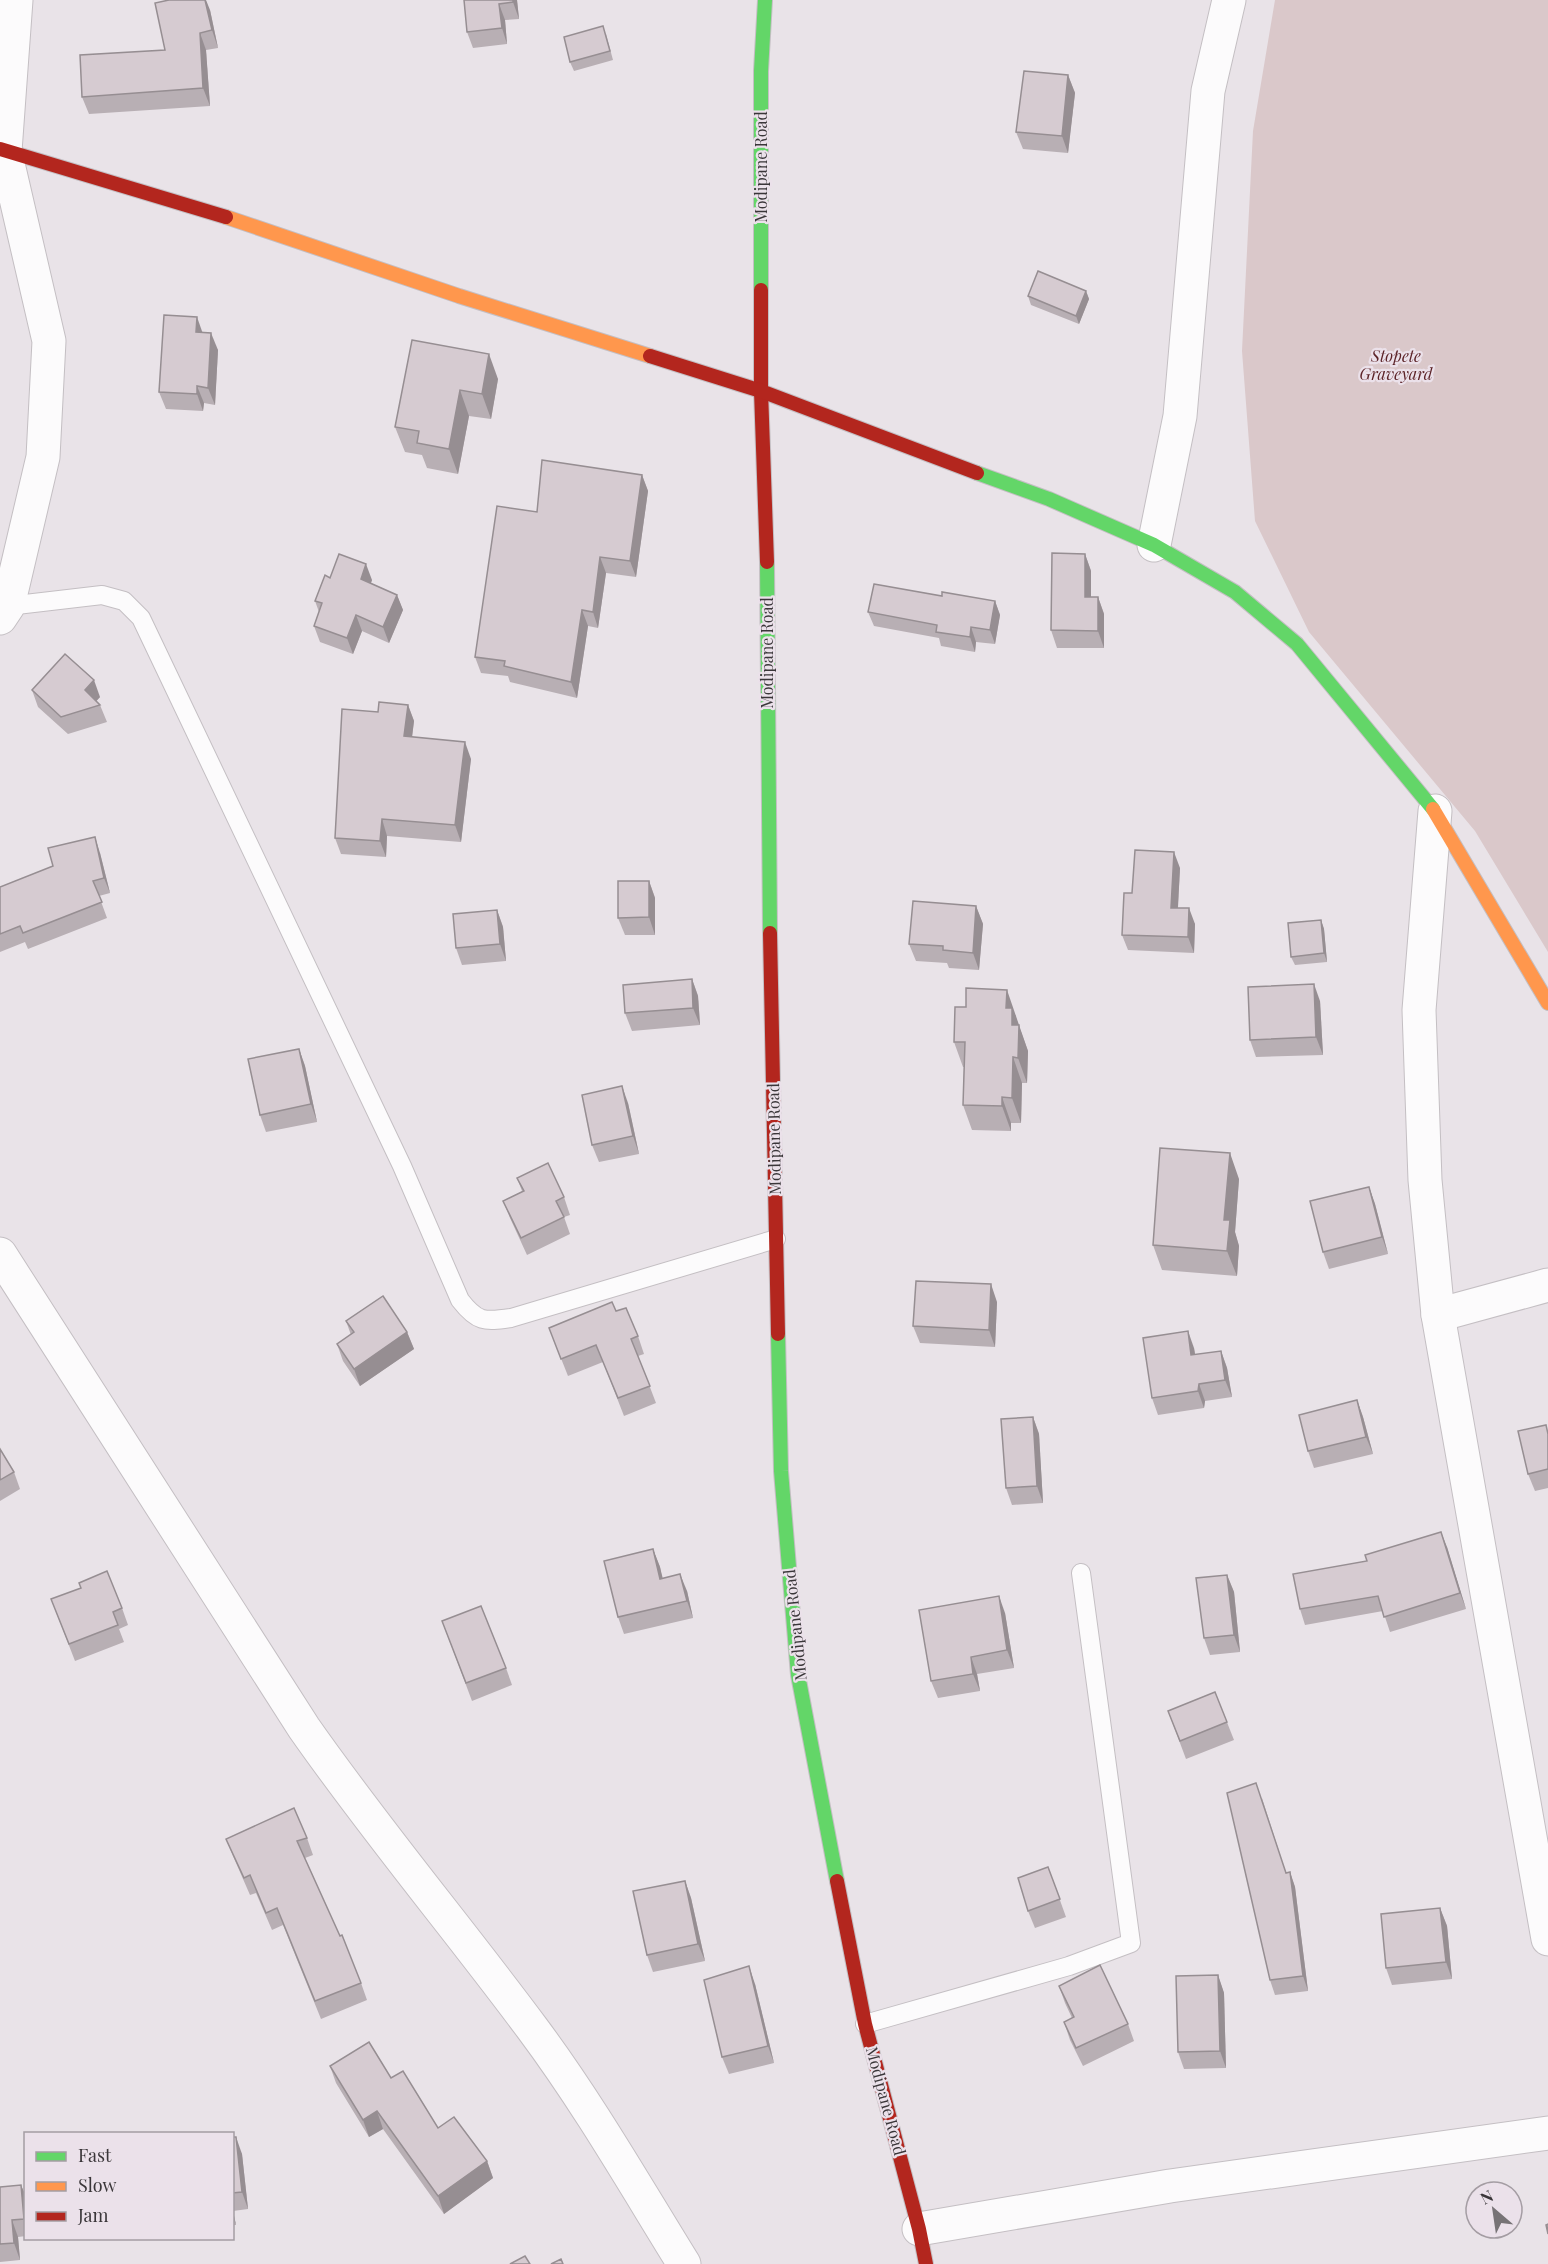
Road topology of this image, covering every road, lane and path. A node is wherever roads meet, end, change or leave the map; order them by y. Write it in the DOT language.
graph roads {
  1 [pos="16,0"];
  2 [pos="765,0"];
  3 [pos="1229,0"];
  4 [pos="3,150"];
  5 [pos="761,391"];
  6 [pos="1154,545"];
  7 [pos="4,612"];
  8 [pos="1435,811"];
  9 [pos="1548,1003"];
  10 [pos="776,1239"];
  11 [pos="0,1254"];
  12 [pos="1548,1285"];
  13 [pos="1438,1315"];
  14 [pos="1081,1573"];
  15 [pos="1548,1940"];
  16 [pos="865,2024"];
  17 [pos="1548,2133"];
  18 [pos="919,2229"];
  19 [pos="684,2264"];
  20 [pos="926,2264"];
  1 -- 4 [label="street"];
  2 -- 5 [label="main road, Modipane Road"];
  3 -- 6 [label="street"];
  4 -- 5 [label="main road"];
  4 -- 7 [label="street"];
  5 -- 6 [label="main road"];
  5 -- 10 [label="main road, Modipane Road"];
  6 -- 8 [label="main road"];
  7 -- 10 [label="lane"];
  8 -- 9 [label="main road"];
  8 -- 13 [label="street"];
  10 -- 16 [label="main road, Modipane Road"];
  11 -- 19 [label="street"];
  12 -- 13 [label="street"];
  13 -- 15 [label="street"];
  14 -- 16 [label="lane"];
  16 -- 18 [label="main road, Modipane Road"];
  17 -- 18 [label="street"];
  18 -- 20 [label="main road, Modipane Road"];
}
